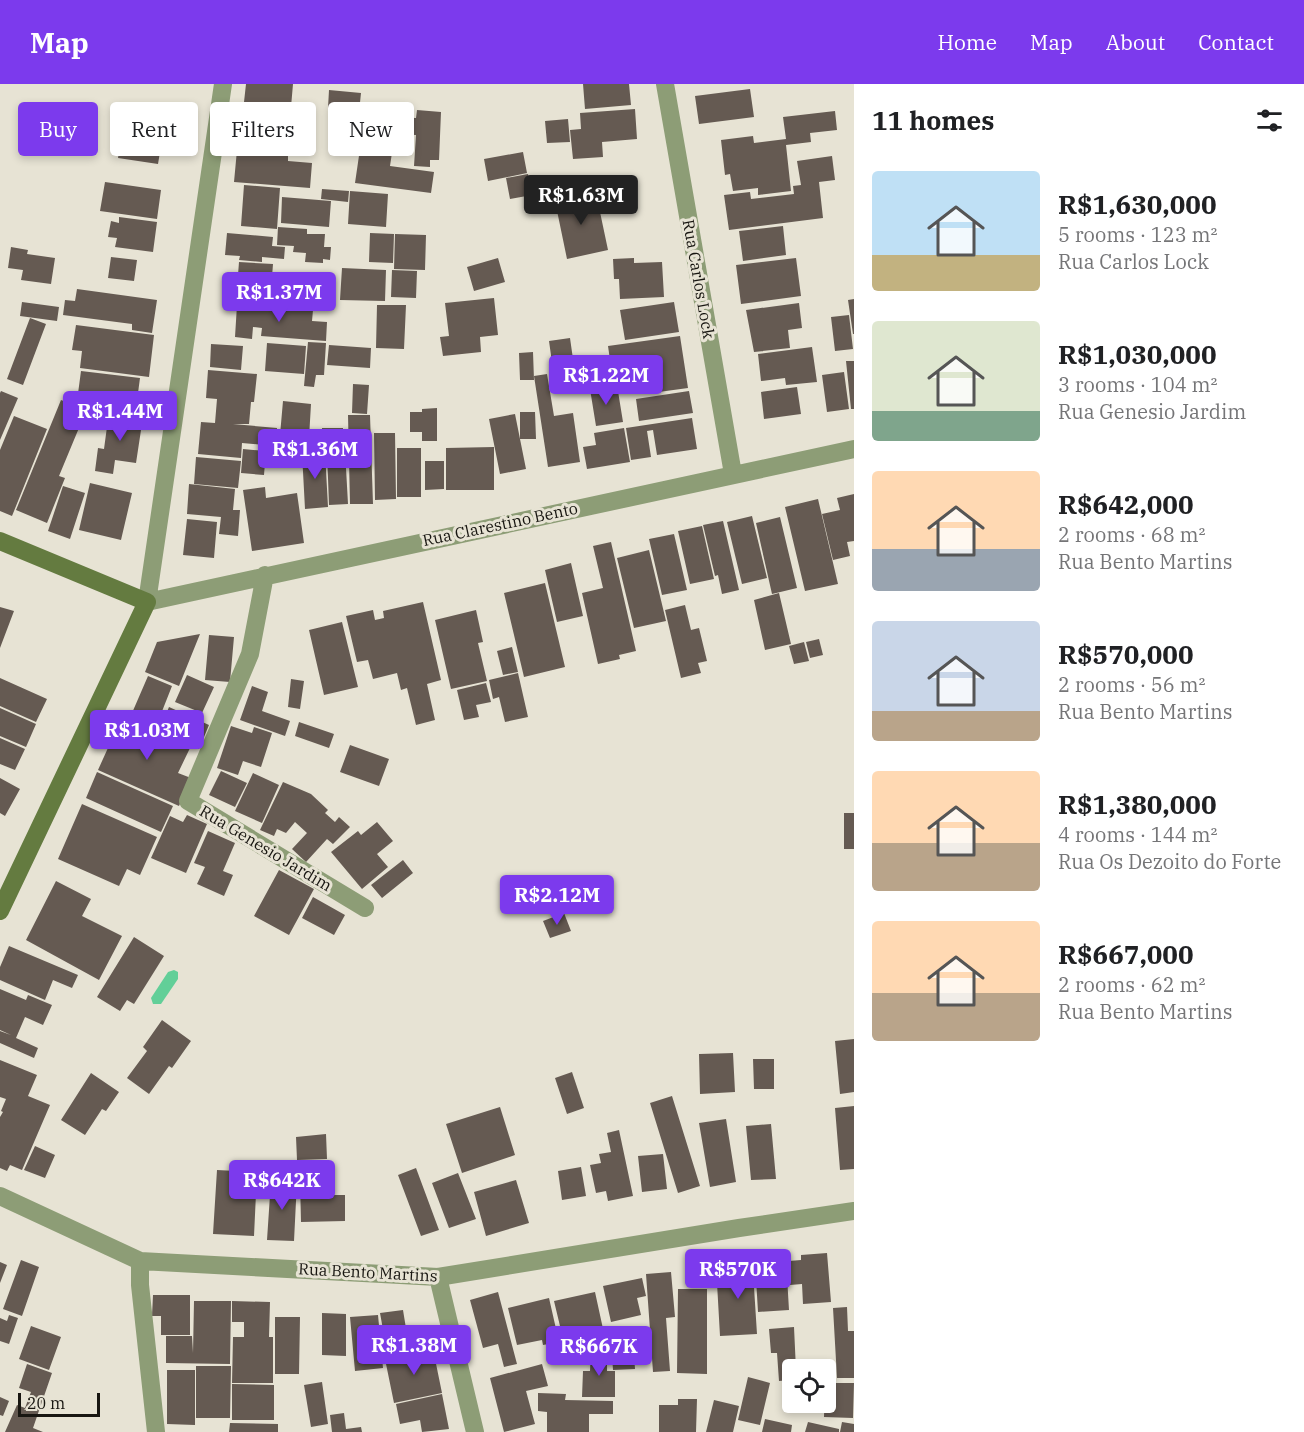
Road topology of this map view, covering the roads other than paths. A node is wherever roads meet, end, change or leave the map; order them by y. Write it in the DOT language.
graph roads {
  1 [pos="223,84"];
  2 [pos="665,84"];
  3 [pos="854,449"];
  4 [pos="733,474"];
  5 [pos="0,541"];
  6 [pos="265,575"];
  7 [pos="147,602"];
  8 [pos="365,908"];
  9 [pos="0,910"];
  10 [pos="0,1196"];
  11 [pos="854,1211"];
  12 [pos="140,1261"];
  13 [pos="438,1277"];
  14 [pos="156,1432"];
  15 [pos="476,1432"];
  1 -- 7 [label="street"];
  2 -- 4 [label="street, Rua Carlos Lock"];
  3 -- 4 [label="street, Rua Clarestino Bento"];
  4 -- 6 [label="street, Rua Clarestino Bento"];
  5 -- 7 [label="main road"];
  6 -- 7 [label="street, Rua Clarestino Bento"];
  6 -- 8 [label="street, Rua Genesio Jardim"];
  7 -- 9 [label="main road"];
  10 -- 12 [label="street, Rua Bento Martins"];
  11 -- 13 [label="street, Rua Bento Martins"];
  12 -- 13 [label="street, Rua Bento Martins"];
  12 -- 14 [label="street"];
  13 -- 15 [label="street"];
}
